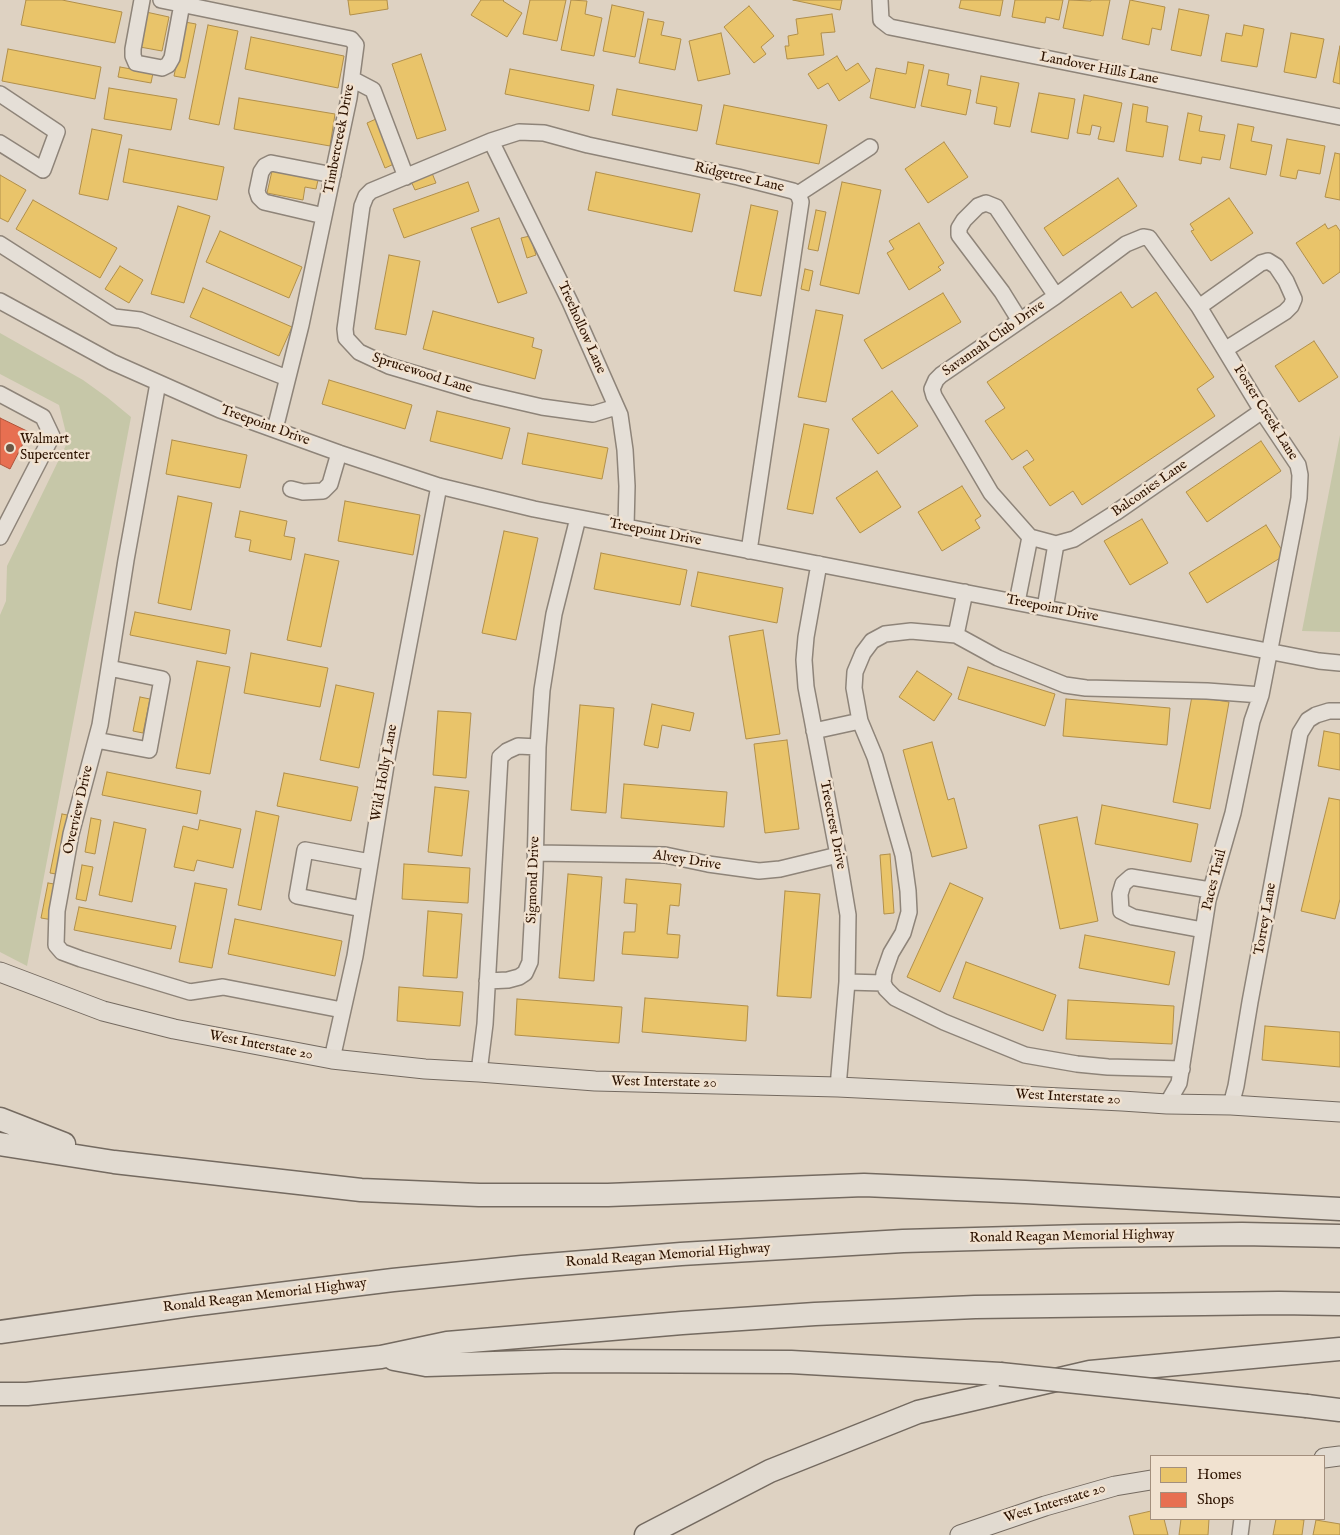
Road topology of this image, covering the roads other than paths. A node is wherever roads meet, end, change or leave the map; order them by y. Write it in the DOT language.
graph roads {
  1 [pos="142,0"];
  2 [pos="161,0"];
  3 [pos="880,0"];
  4 [pos="182,4"];
  5 [pos="352,79"];
  6 [pos="0,94"];
  7 [pos="1340,117"];
  8 [pos="491,142"];
  9 [pos="0,143"];
  10 [pos="870,148"];
  11 [pos="333,175"];
  12 [pos="406,177"];
  13 [pos="798,194"];
  14 [pos="366,196"];
  15 [pos="324,216"];
  16 [pos="1139,239"];
  17 [pos="0,244"];
  18 [pos="1056,296"];
  19 [pos="0,302"];
  20 [pos="1199,306"];
  21 [pos="1020,322"];
  22 [pos="1226,349"];
  23 [pos="287,378"];
  24 [pos="158,383"];
  25 [pos="0,394"];
  26 [pos="616,407"];
  27 [pos="1262,411"];
  28 [pos="274,429"];
  29 [pos="339,453"];
  30 [pos="439,486"];
  31 [pos="291,489"];
  32 [pos="578,518"];
  33 [pos="626,527"];
  34 [pos="0,537"];
  35 [pos="1030,537"];
  36 [pos="1056,544"];
  37 [pos="749,551"];
  38 [pos="819,564"];
  39 [pos="966,592"];
  40 [pos="1017,602"];
  41 [pos="1045,608"];
  42 [pos="956,635"];
  43 [pos="1269,651"];
  44 [pos="1340,663"];
  45 [pos="109,668"];
  46 [pos="1261,695"];
  47 [pos="1340,711"];
  48 [pos="860,721"];
  49 [pos="814,731"];
  50 [pos="96,740"];
  51 [pos="538,746"];
  52 [pos="535,853"];
  53 [pos="838,856"];
  54 [pos="370,862"];
  55 [pos="1210,890"];
  56 [pos="362,909"];
  57 [pos="1203,930"];
  58 [pos="0,972"];
  59 [pos="487,981"];
  60 [pos="847,982"];
  61 [pos="883,983"];
  62 [pos="342,1010"];
  63 [pos="332,1059"];
  64 [pos="1182,1069"];
  65 [pos="479,1072"];
  66 [pos="838,1087"];
  67 [pos="1167,1104"];
  68 [pos="1231,1105"];
  69 [pos="1340,1112"];
  70 [pos="0,1119"];
  71 [pos="0,1144"];
  72 [pos="114,1162"];
  73 [pos="1340,1209"];
  74 [pos="1340,1236"];
  75 [pos="1340,1304"];
  76 [pos="0,1332"];
  77 [pos="1340,1349"];
  78 [pos="381,1357"];
  79 [pos="0,1394"];
  80 [pos="1340,1410"];
  81 [pos="1340,1456"];
  82 [pos="1325,1458"];
  83 [pos="1150,1480"];
  84 [pos="1242,1520"];
  85 [pos="646,1535"];
  86 [pos="960,1535"];
  87 [pos="1240,1535"];
  1 -- 4 [label="street"];
  2 -- 4 [label="street, Timbercreek Drive"];
  3 -- 7 [label="street, Landover Hills Lane"];
  4 -- 5 [label="street, Timbercreek Drive"];
  5 -- 11 [label="street, Timbercreek Drive"];
  5 -- 12 [label="street"];
  6 -- 9 [label="street"];
  8 -- 12 [label="street, Ridgetree Lane"];
  8 -- 13 [label="street, Ridgetree Lane"];
  8 -- 26 [label="street, Treehollow Lane"];
  10 -- 13 [label="street"];
  11 -- 15 [label="street, Timbercreek Drive"];
  11 -- 15 [label="street"];
  12 -- 14 [label="street, Ridgetree Lane"];
  13 -- 37 [label="street, Ridgetree Lane"];
  14 -- 26 [label="street, Sprucewood Lane"];
  15 -- 23 [label="street, Timbercreek Drive"];
  16 -- 18 [label="street, Savannah Club Drive"];
  16 -- 20 [label="street, Foster Creek Lane"];
  17 -- 23 [label="street"];
  18 -- 21 [label="street, Savannah Club Drive"];
  18 -- 21 [label="street"];
  19 -- 24 [label="street, Treepoint Drive"];
  20 -- 22 [label="street, Foster Creek Lane"];
  20 -- 22 [label="street"];
  21 -- 35 [label="street, Savannah Club Drive"];
  22 -- 27 [label="street, Foster Creek Lane"];
  23 -- 28 [label="street, Timbercreek Drive"];
  24 -- 28 [label="street, Treepoint Drive"];
  24 -- 45 [label="street, Overview Drive"];
  25 -- 34 [label="street"];
  26 -- 33 [label="street, Treehollow Lane"];
  27 -- 36 [label="street, Balconies Lane"];
  27 -- 43 [label="street, Foster Creek Lane"];
  28 -- 29 [label="street, Treepoint Drive"];
  29 -- 30 [label="street, Treepoint Drive"];
  29 -- 31 [label="street"];
  30 -- 32 [label="street, Treepoint Drive"];
  30 -- 54 [label="street, Wild Holly Lane"];
  32 -- 33 [label="street, Treepoint Drive"];
  32 -- 51 [label="street, Sigmond Drive"];
  33 -- 37 [label="street, Treepoint Drive"];
  35 -- 36 [label="street"];
  35 -- 40 [label="street"];
  36 -- 41 [label="street"];
  37 -- 38 [label="street, Treepoint Drive"];
  38 -- 39 [label="street, Treepoint Drive"];
  38 -- 49 [label="street, Treecrest Drive"];
  39 -- 40 [label="street, Treepoint Drive"];
  39 -- 42 [label="street"];
  40 -- 41 [label="street, Treepoint Drive"];
  41 -- 43 [label="street, Treepoint Drive"];
  42 -- 46 [label="street"];
  42 -- 48 [label="street"];
  43 -- 44 [label="street, Treepoint Drive"];
  43 -- 46 [label="street, Paces Trail"];
  45 -- 50 [label="street, Overview Drive"];
  45 -- 50 [label="street"];
  46 -- 55 [label="street, Paces Trail"];
  47 -- 68 [label="street, Torrey Lane"];
  48 -- 49 [label="street"];
  48 -- 61 [label="street"];
  49 -- 53 [label="street, Treecrest Drive"];
  50 -- 62 [label="street, Overview Drive"];
  51 -- 52 [label="street, Sigmond Drive"];
  51 -- 59 [label="street"];
  52 -- 53 [label="street, Alvey Drive"];
  52 -- 59 [label="street, Sigmond Drive"];
  53 -- 60 [label="street, Treecrest Drive"];
  54 -- 56 [label="street, Wild Holly Lane"];
  54 -- 56 [label="street"];
  55 -- 57 [label="street, Paces Trail"];
  55 -- 57 [label="street"];
  56 -- 62 [label="street, Wild Holly Lane"];
  57 -- 64 [label="street, Paces Trail"];
  58 -- 63 [label="main road, West Interstate 20"];
  59 -- 65 [label="street"];
  60 -- 61 [label="street"];
  60 -- 66 [label="street, Treecrest Drive"];
  61 -- 64 [label="street"];
  62 -- 63 [label="street, Wild Holly Lane"];
  63 -- 65 [label="main road, West Interstate 20"];
  64 -- 67 [label="street, Paces Trail"];
  65 -- 66 [label="main road, West Interstate 20"];
  66 -- 67 [label="main road, West Interstate 20"];
  67 -- 68 [label="main road, West Interstate 20"];
  68 -- 69 [label="main road, West Interstate 20"];
  70 -- 72 [label="highway"];
  71 -- 72 [label="highway"];
  72 -- 73 [label="highway"];
  74 -- 76 [label="highway, Ronald Reagan Memorial Highway"];
  75 -- 78 [label="highway"];
  77 -- 85 [label="highway"];
  78 -- 79 [label="highway"];
  78 -- 80 [label="highway, bridge"];
  81 -- 82 [label="main road"];
  83 -- 86 [label="main road, West Interstate 20"];
  84 -- 87 [label="street"];
}
